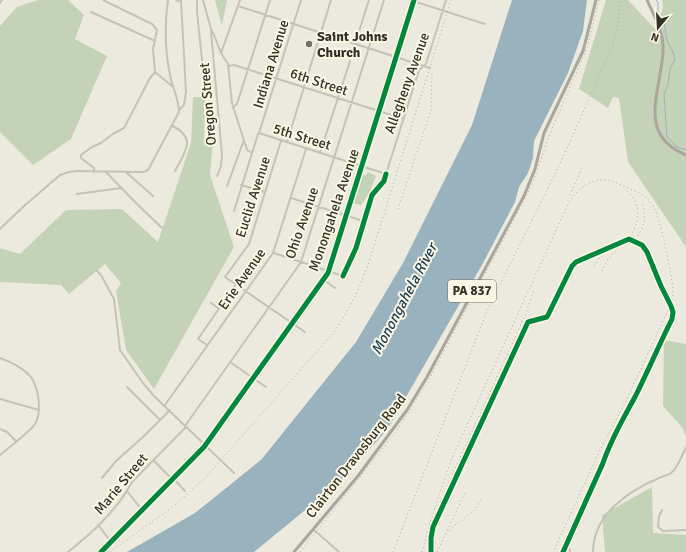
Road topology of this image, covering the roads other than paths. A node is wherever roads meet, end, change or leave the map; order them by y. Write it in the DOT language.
graph roads {
  1 [pos="2,0"];
  2 [pos="103,0"];
  3 [pos="168,0"];
  4 [pos="176,0"];
  5 [pos="197,0"];
  6 [pos="203,0"];
  7 [pos="240,0"];
  8 [pos="270,0"];
  9 [pos="301,0"];
  10 [pos="332,0"];
  11 [pos="369,0"];
  12 [pos="384,0"];
  13 [pos="412,0"];
  14 [pos="446,0"];
  15 [pos="596,0"];
  16 [pos="647,0"];
  17 [pos="181,1"];
  18 [pos="0,3"];
  19 [pos="238,6"];
  20 [pos="442,10"];
  21 [pos="91,12"];
  22 [pos="265,15"];
  23 [pos="293,24"];
  24 [pos="485,24"];
  25 [pos="211,29"];
  26 [pos="322,33"];
  27 [pos="155,41"];
  28 [pos="355,44"];
  29 [pos="369,48"];
  30 [pos="221,53"];
  31 [pos="396,57"];
  32 [pos="350,61"];
  33 [pos="424,65"];
  34 [pos="228,66"];
  35 [pos="430,68"];
  36 [pos="248,70"];
  37 [pos="155,72"];
  38 [pos="276,79"];
  39 [pos="204,80"];
  40 [pos="173,87"];
  41 [pos="304,88"];
  42 [pos="338,98"];
  43 [pos="352,103"];
  44 [pos="234,108"];
  45 [pos="179,110"];
  46 [pos="379,111"];
  47 [pos="404,119"];
  48 [pos="173,126"];
  49 [pos="259,134"];
  50 [pos="244,139"];
  51 [pos="281,141"];
  52 [pos="287,142"];
  53 [pos="306,148"];
  54 [pos="252,153"];
  55 [pos="320,153"];
  56 [pos="686,155"];
  57 [pos="335,157"];
  58 [pos="362,166"];
  59 [pos="175,171"];
  60 [pos="94,172"];
  61 [pos="106,172"];
  62 [pos="126,172"];
  63 [pos="386,174"];
  64 [pos="217,176"];
  65 [pos="241,185"];
  66 [pos="227,186"];
  67 [pos="122,188"];
  68 [pos="265,192"];
  69 [pos="77,194"];
  70 [pos="154,196"];
  71 [pos="291,198"];
  72 [pos="319,207"];
  73 [pos="234,210"];
  74 [pos="346,216"];
  75 [pos="360,220"];
  76 [pos="162,228"];
  77 [pos="0,229"];
  78 [pos="274,253"];
  79 [pos="301,262"];
  80 [pos="97,271"];
  81 [pos="329,271"];
  82 [pos="343,276"];
  83 [pos="324,280"];
  84 [pos="236,284"];
  85 [pos="335,288"];
  86 [pos="246,291"];
  87 [pos="211,303"];
  88 [pos="269,307"];
  89 [pos="218,308"];
  90 [pos="292,324"];
  91 [pos="305,332"];
  92 [pos="207,345"];
  93 [pos="0,358"];
  94 [pos="230,362"];
  95 [pos="253,378"];
  96 [pos="127,387"];
  97 [pos="266,387"];
  98 [pos="0,399"];
  99 [pos="165,405"];
  100 [pos="39,410"];
  101 [pos="170,410"];
  102 [pos="160,420"];
  103 [pos="186,426"];
  104 [pos="0,429"];
  105 [pos="16,441"];
  106 [pos="206,445"];
  107 [pos="686,447"];
  108 [pos="0,455"];
  109 [pos="153,461"];
  110 [pos="234,472"];
  111 [pos="102,478"];
  112 [pos="173,479"];
  113 [pos="127,491"];
  114 [pos="185,491"];
  115 [pos="142,510"];
  116 [pos="662,510"];
  117 [pos="99,526"];
  118 [pos="313,529"];
  119 [pos="686,530"];
  120 [pos="111,542"];
  121 [pos="568,543"];
  122 [pos="68,552"];
  123 [pos="101,552"];
  124 [pos="294,552"];
  125 [pos="339,552"];
  126 [pos="431,552"];
  127 [pos="564,552"];
  128 [pos="570,552"];
  129 [pos="593,552"];
  1 -- 18 [label="street"];
  2 -- 27 [label="street"];
  3 -- 40 [label="street"];
  4 -- 17 [label="street"];
  5 -- 39 [label="street"];
  6 -- 25 [label="street"];
  7 -- 19 [label="street"];
  8 -- 22 [label="street"];
  9 -- 23 [label="street, Indiana Avenue"];
  10 -- 26 [label="street"];
  11 -- 28 [label="street"];
  12 -- 29 [label="street, Ohio Avenue"];
  13 -- 20 [label="street"];
  13 -- 31 [label="main road, Monongahela Avenue"];
  14 -- 20 [label="street, Allegheny Avenue"];
  15 -- 118 [label="main road, Clairton Dravosburg Road / PA 837"];
  16 -- 56 [label="main road"];
  17 -- 45 [label="street"];
  19 -- 22 [label="street"];
  19 -- 30 [label="street"];
  20 -- 24 [label="street"];
  20 -- 33 [label="street, Allegheny Avenue"];
  21 -- 27 [label="street"];
  22 -- 23 [label="street"];
  22 -- 36 [label="street"];
  23 -- 26 [label="street"];
  23 -- 38 [label="street, Indiana Avenue"];
  25 -- 30 [label="street"];
  25 -- 64 [label="street, Oregon Street"];
  26 -- 28 [label="street"];
  26 -- 41 [label="street"];
  27 -- 37 [label="street"];
  28 -- 29 [label="street"];
  29 -- 31 [label="street"];
  29 -- 43 [label="street, Ohio Avenue"];
  30 -- 34 [label="street"];
  31 -- 33 [label="street"];
  31 -- 46 [label="main road, Monongahela Avenue"];
  32 -- 42 [label="street"];
  33 -- 35 [label="street"];
  33 -- 47 [label="street, Allegheny Avenue"];
  34 -- 36 [label="street, 6th Street"];
  34 -- 44 [label="street"];
  36 -- 38 [label="street, 6th Street"];
  36 -- 44 [label="street"];
  37 -- 40 [label="street"];
  37 -- 60 [label="street"];
  38 -- 41 [label="street, 6th Street"];
  38 -- 49 [label="street, Indiana Avenue"];
  40 -- 45 [label="street"];
  41 -- 42 [label="street, 6th Street"];
  41 -- 52 [label="street"];
  42 -- 43 [label="street, 6th Street"];
  42 -- 55 [label="street"];
  43 -- 46 [label="street, 6th Street"];
  43 -- 57 [label="street, Ohio Avenue"];
  44 -- 50 [label="street"];
  45 -- 48 [label="street"];
  46 -- 47 [label="street, 6th Street"];
  46 -- 58 [label="main road, Monongahela Avenue"];
  47 -- 63 [label="street, Allegheny Avenue"];
  48 -- 59 [label="street"];
  48 -- 62 [label="street"];
  49 -- 51 [label="street, 5th Street"];
  49 -- 54 [label="street, Indiana Avenue"];
  50 -- 54 [label="street"];
  50 -- 66 [label="street"];
  51 -- 52 [label="street, 5th Street"];
  51 -- 68 [label="street, Euclid Avenue"];
  52 -- 53 [label="street, 5th Street"];
  53 -- 55 [label="street, 5th Street"];
  53 -- 71 [label="street, Erie Avenue"];
  54 -- 65 [label="street, Indiana Avenue"];
  55 -- 57 [label="street, 5th Street"];
  57 -- 58 [label="street, 5th Street"];
  57 -- 72 [label="street, Ohio Avenue"];
  58 -- 63 [label="street, 5th Street"];
  58 -- 74 [label="main road, Monongahela Avenue"];
  60 -- 61 [label="street"];
  60 -- 77 [label="street"];
  61 -- 62 [label="street"];
  61 -- 67 [label="street"];
  62 -- 70 [label="street"];
  65 -- 68 [label="street"];
  65 -- 73 [label="street, Indiana Avenue"];
  67 -- 69 [label="street"];
  67 -- 76 [label="street"];
  68 -- 84 [label="street, Euclid Avenue"];
  71 -- 72 [label="street"];
  71 -- 78 [label="street, Erie Avenue"];
  72 -- 74 [label="street"];
  72 -- 79 [label="street, Ohio Avenue"];
  74 -- 75 [label="street"];
  74 -- 81 [label="main road, Monongahela Avenue"];
  78 -- 79 [label="street"];
  78 -- 86 [label="street, Erie Avenue"];
  79 -- 81 [label="street"];
  79 -- 88 [label="street, Ohio Avenue"];
  80 -- 99 [label="street"];
  81 -- 82 [label="street"];
  81 -- 83 [label="main road, Monongahela Avenue"];
  83 -- 85 [label="street"];
  83 -- 90 [label="main road, Monongahela Avenue"];
  84 -- 86 [label="street"];
  84 -- 89 [label="street"];
  86 -- 88 [label="street"];
  86 -- 92 [label="street, Erie Avenue"];
  87 -- 89 [label="street"];
  88 -- 90 [label="street"];
  88 -- 94 [label="street, Ohio Avenue"];
  89 -- 92 [label="street"];
  90 -- 91 [label="street"];
  90 -- 95 [label="main road, Monongahela Avenue"];
  92 -- 99 [label="street, Erie Avenue"];
  93 -- 100 [label="street"];
  94 -- 95 [label="street"];
  94 -- 103 [label="street, Ohio Avenue"];
  95 -- 97 [label="street"];
  95 -- 106 [label="main road, Monongahela Avenue"];
  96 -- 102 [label="street"];
  98 -- 100 [label="street"];
  99 -- 101 [label="street"];
  100 -- 105 [label="street"];
  101 -- 102 [label="street"];
  101 -- 103 [label="street"];
  102 -- 111 [label="street"];
  103 -- 106 [label="street"];
  103 -- 109 [label="street, Marie Street"];
  104 -- 105 [label="street"];
  105 -- 108 [label="street"];
  106 -- 110 [label="street"];
  106 -- 112 [label="main road, Monongahela Avenue"];
  107 -- 129 [label="street"];
  109 -- 112 [label="street"];
  109 -- 113 [label="street, Marie Street"];
  112 -- 114 [label="street"];
  112 -- 115 [label="main road, Monongahela Avenue"];
  113 -- 115 [label="street"];
  113 -- 117 [label="street, Marie Street"];
  115 -- 120 [label="main road, Monongahela Avenue"];
  116 -- 119 [label="street"];
  117 -- 120 [label="street"];
  117 -- 122 [label="street, Marie Street"];
  118 -- 124 [label="main road, Clairton Dravosburg Road / PA 837"];
  118 -- 125 [label="street"];
  120 -- 123 [label="main road, Monongahela Avenue"];
  121 -- 126 [label="street"];
  121 -- 127 [label="street"];
  121 -- 128 [label="street"];
}
